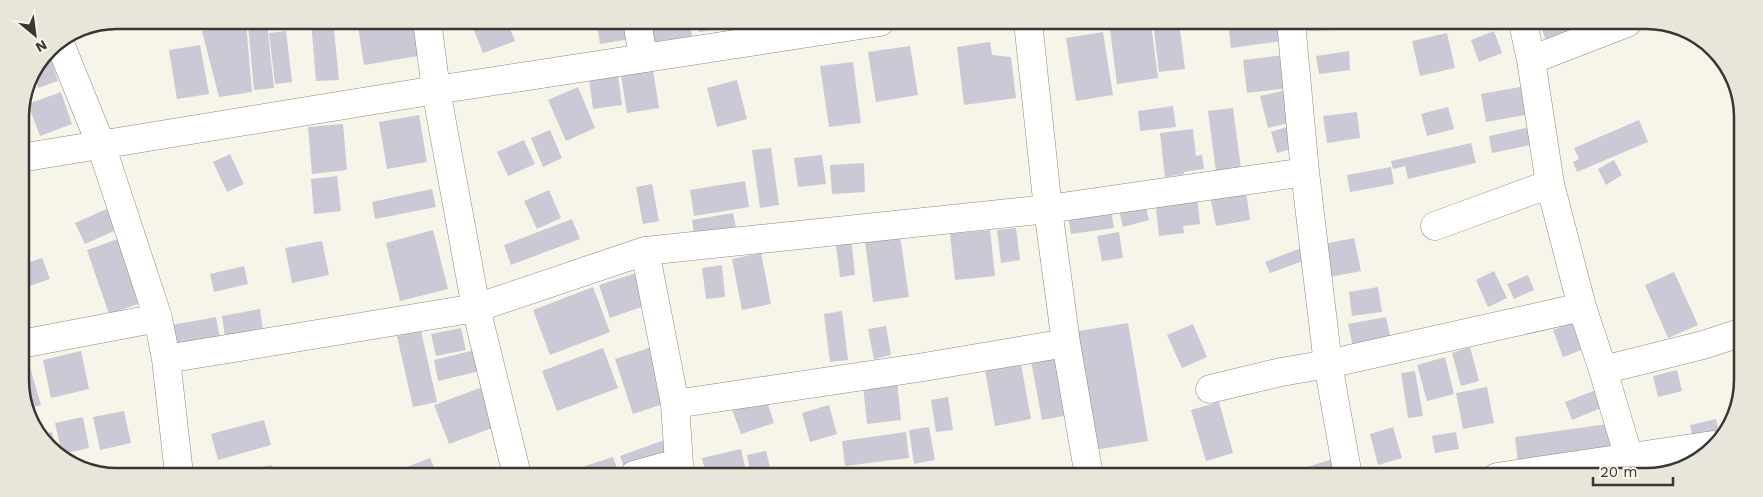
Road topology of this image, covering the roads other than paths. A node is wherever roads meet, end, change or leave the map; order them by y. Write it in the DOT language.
graph roads {
  1 [pos="428,29"];
  2 [pos="638,29"];
  3 [pos="833,29"];
  4 [pos="1029,29"];
  5 [pos="1292,29"];
  6 [pos="1524,29"];
  7 [pos="1611,29"];
  8 [pos="62,49"];
  9 [pos="643,57"];
  10 [pos="1531,60"];
  11 [pos="436,90"];
  12 [pos="101,145"];
  13 [pos="29,157"];
  14 [pos="1305,172"];
  15 [pos="1550,184"];
  16 [pos="1048,209"];
  17 [pos="1435,226"];
  18 [pos="645,251"];
  19 [pos="1582,307"];
  20 [pos="476,308"];
  21 [pos="158,318"];
  22 [pos="1734,335"];
  23 [pos="29,343"];
  24 [pos="1066,343"];
  25 [pos="166,359"];
  26 [pos="1328,364"];
  27 [pos="1602,370"];
  28 [pos="1210,389"];
  29 [pos="675,404"];
  30 [pos="1703,447"];
  31 [pos="1630,458"];
  32 [pos="178,468"];
  33 [pos="515,468"];
  34 [pos="680,468"];
  35 [pos="1088,468"];
  36 [pos="1347,468"];
  37 [pos="1556,468"];
  1 -- 11 [label="street"];
  2 -- 9 [label="street"];
  3 -- 9 [label="street"];
  4 -- 16 [label="street"];
  5 -- 14 [label="street"];
  6 -- 10 [label="street"];
  7 -- 10 [label="street"];
  8 -- 12 [label="street"];
  9 -- 11 [label="street"];
  10 -- 15 [label="street"];
  11 -- 12 [label="street"];
  11 -- 20 [label="street"];
  12 -- 13 [label="street"];
  12 -- 21 [label="street"];
  14 -- 16 [label="street"];
  14 -- 26 [label="street"];
  15 -- 17 [label="street"];
  15 -- 19 [label="street"];
  16 -- 18 [label="street"];
  16 -- 24 [label="street"];
  18 -- 20 [label="street"];
  18 -- 29 [label="street"];
  19 -- 26 [label="street"];
  19 -- 27 [label="street"];
  20 -- 25 [label="street"];
  20 -- 33 [label="street"];
  21 -- 23 [label="street"];
  21 -- 25 [label="street"];
  22 -- 27 [label="street"];
  24 -- 29 [label="street"];
  24 -- 35 [label="street"];
  25 -- 32 [label="street"];
  26 -- 28 [label="street"];
  26 -- 36 [label="street"];
  27 -- 31 [label="street"];
  29 -- 34 [label="street"];
  30 -- 31 [label="street"];
  31 -- 37 [label="street"];
}
